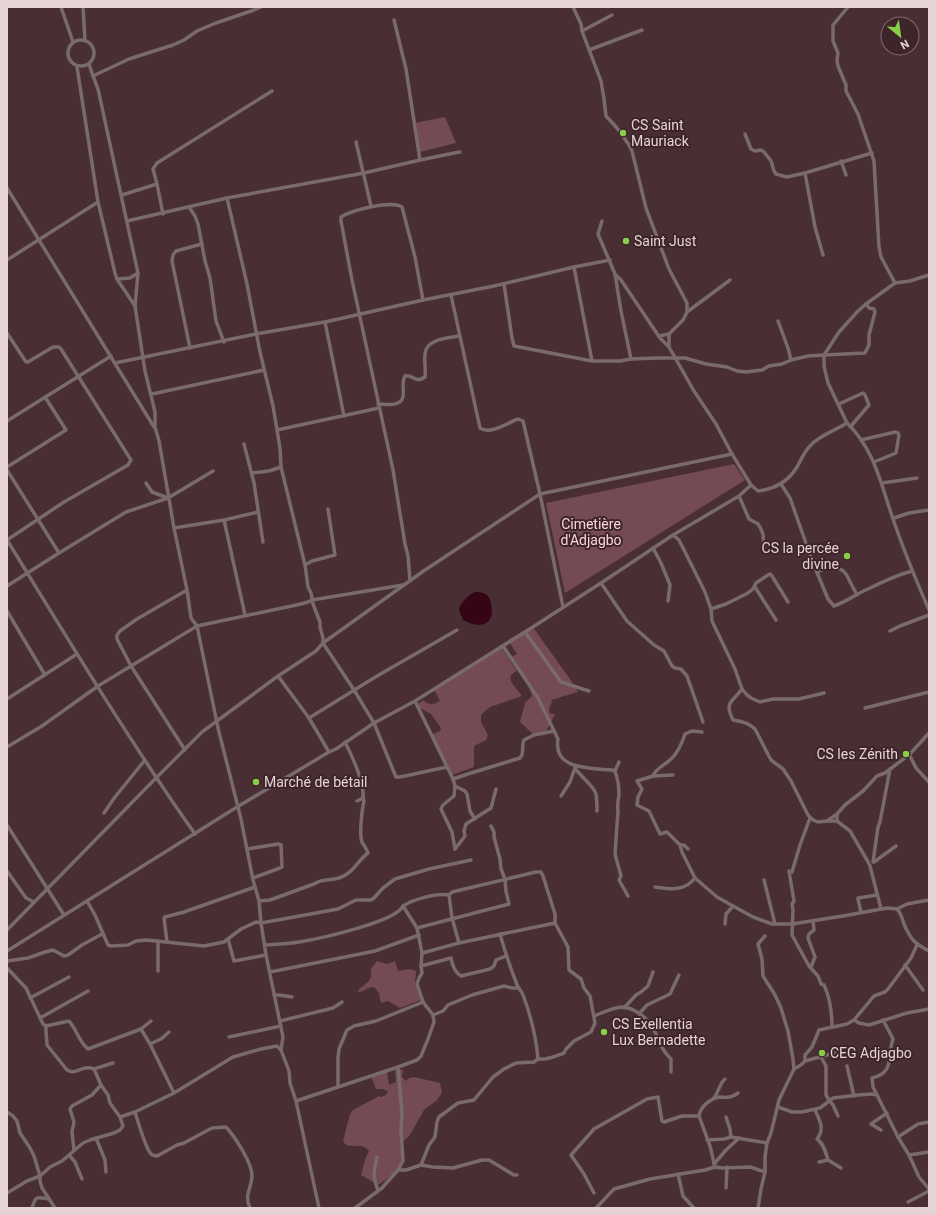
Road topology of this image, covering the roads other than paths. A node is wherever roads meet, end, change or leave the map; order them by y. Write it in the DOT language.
graph roads {
  1 [pos="61,7"];
  2 [pos="83,7"];
  3 [pos="260,7"];
  4 [pos="573,7"];
  5 [pos="848,7"];
  6 [pos="612,15"];
  7 [pos="394,20"];
  8 [pos="642,30"];
  9 [pos="582,31"];
  10 [pos="85,41"];
  11 [pos="74,42"];
  12 [pos="589,50"];
  13 [pos="89,64"];
  14 [pos="77,67"];
  15 [pos="93,76"];
  16 [pos="272,91"];
  17 [pos="745,134"];
  18 [pos="356,142"];
  19 [pos="460,152"];
  20 [pos="872,153"];
  21 [pos="420,160"];
  22 [pos="841,162"];
  23 [pos="364,173"];
  24 [pos="805,173"];
  25 [pos="846,175"];
  26 [pos="156,184"];
  27 [pos="7,188"];
  28 [pos="122,195"];
  29 [pos="227,198"];
  30 [pos="98,202"];
  31 [pos="371,206"];
  32 [pos="190,207"];
  33 [pos="162,214"];
  34 [pos="127,221"];
  35 [pos="602,221"];
  36 [pos="39,240"];
  37 [pos="202,244"];
  38 [pos="823,255"];
  39 [pos="7,260"];
  40 [pos="610,260"];
  41 [pos="574,267"];
  42 [pos="138,273"];
  43 [pos="615,274"];
  44 [pos="929,275"];
  45 [pos="117,279"];
  46 [pos="730,280"];
  47 [pos="895,283"];
  48 [pos="504,284"];
  49 [pos="451,295"];
  50 [pos="422,300"];
  51 [pos="866,304"];
  52 [pos="135,306"];
  53 [pos="687,312"];
  54 [pos="359,314"];
  55 [pos="778,320"];
  56 [pos="326,322"];
  57 [pos="7,333"];
  58 [pos="256,334"];
  59 [pos="669,334"];
  60 [pos="459,336"];
  61 [pos="659,336"];
  62 [pos="224,342"];
  63 [pos="669,347"];
  64 [pos="190,348"];
  65 [pos="824,354"];
  66 [pos="111,356"];
  67 [pos="143,358"];
  68 [pos="631,358"];
  69 [pos="675,358"];
  70 [pos="791,360"];
  71 [pos="592,361"];
  72 [pos="115,363"];
  73 [pos="264,370"];
  74 [pos="78,376"];
  75 [pos="152,394"];
  76 [pos="45,397"];
  77 [pos="839,404"];
  78 [pos="379,406"];
  79 [pos="344,416"];
  80 [pos="7,421"];
  81 [pos="847,423"];
  82 [pos="851,426"];
  83 [pos="155,427"];
  84 [pos="277,430"];
  85 [pos="861,440"];
  86 [pos="244,444"];
  87 [pos="732,454"];
  88 [pos="874,462"];
  89 [pos="7,467"];
  90 [pos="281,467"];
  91 [pos="7,470"];
  92 [pos="214,471"];
  93 [pos="252,473"];
  94 [pos="917,478"];
  95 [pos="146,483"];
  96 [pos="882,483"];
  97 [pos="781,484"];
  98 [pos="751,485"];
  99 [pos="540,494"];
  100 [pos="739,496"];
  101 [pos="168,497"];
  102 [pos="328,509"];
  103 [pos="929,510"];
  104 [pos="258,512"];
  105 [pos="894,518"];
  106 [pos="38,519"];
  107 [pos="224,520"];
  108 [pos="174,528"];
  109 [pos="674,534"];
  110 [pos="263,542"];
  111 [pos="653,548"];
  112 [pos="764,550"];
  113 [pos="59,553"];
  114 [pos="305,565"];
  115 [pos="912,571"];
  116 [pos="817,572"];
  117 [pos="28,573"];
  118 [pos="410,581"];
  119 [pos="602,583"];
  120 [pos="406,584"];
  121 [pos="7,586"];
  122 [pos="755,587"];
  123 [pos="187,590"];
  124 [pos="857,595"];
  125 [pos="312,600"];
  126 [pos="668,601"];
  127 [pos="788,602"];
  128 [pos="564,607"];
  129 [pos="711,609"];
  130 [pos="929,610"];
  131 [pos="7,611"];
  132 [pos="245,615"];
  133 [pos="929,615"];
  134 [pos="776,620"];
  135 [pos="197,626"];
  136 [pos="457,630"];
  137 [pos="890,631"];
  138 [pos="525,632"];
  139 [pos="323,643"];
  140 [pos="503,646"];
  141 [pos="77,654"];
  142 [pos="131,666"];
  143 [pos="45,675"];
  144 [pos="278,676"];
  145 [pos="98,686"];
  146 [pos="742,689"];
  147 [pos="354,690"];
  148 [pos="590,691"];
  149 [pos="929,692"];
  150 [pos="824,693"];
  151 [pos="7,699"];
  152 [pos="415,701"];
  153 [pos="865,708"];
  154 [pos="309,718"];
  155 [pos="217,722"];
  156 [pos="703,722"];
  157 [pos="374,723"];
  158 [pos="554,730"];
  159 [pos="702,732"];
  160 [pos="929,733"];
  161 [pos="345,742"];
  162 [pos="7,747"];
  163 [pos="185,750"];
  164 [pos="329,752"];
  165 [pos="909,754"];
  166 [pos="145,760"];
  167 [pos="619,762"];
  168 [pos="447,767"];
  169 [pos="575,767"];
  170 [pos="890,769"];
  171 [pos="615,771"];
  172 [pos="673,775"];
  173 [pos="653,776"];
  174 [pos="156,778"];
  175 [pos="454,779"];
  176 [pos="929,782"];
  177 [pos="455,786"];
  178 [pos="496,789"];
  179 [pos="561,796"];
  180 [pos="363,798"];
  181 [pos="357,801"];
  182 [pos="237,808"];
  183 [pos="597,811"];
  184 [pos="104,813"];
  185 [pos="837,814"];
  186 [pos="810,818"];
  187 [pos="475,819"];
  188 [pos="827,821"];
  189 [pos="837,821"];
  190 [pos="7,825"];
  191 [pos="491,826"];
  192 [pos="195,834"];
  193 [pos="680,845"];
  194 [pos="896,846"];
  195 [pos="247,849"];
  196 [pos="688,849"];
  197 [pos="471,860"];
  198 [pos="873,862"];
  199 [pos="870,866"];
  200 [pos="7,871"];
  201 [pos="253,878"];
  202 [pos="695,878"];
  203 [pos="505,879"];
  204 [pos="764,880"];
  205 [pos="255,887"];
  206 [pos="655,887"];
  207 [pos="47,889"];
  208 [pos="877,895"];
  209 [pos="449,896"];
  210 [pos="628,896"];
  211 [pos="26,898"];
  212 [pos="929,900"];
  213 [pos="87,901"];
  214 [pos="260,901"];
  215 [pos="34,902"];
  216 [pos="403,906"];
  217 [pos="733,906"];
  218 [pos="28,908"];
  219 [pos="882,909"];
  220 [pos="897,909"];
  221 [pos="861,912"];
  222 [pos="64,915"];
  223 [pos="452,918"];
  224 [pos="813,921"];
  225 [pos="555,923"];
  226 [pos="261,924"];
  227 [pos="724,924"];
  228 [pos="775,924"];
  229 [pos="792,924"];
  230 [pos="417,928"];
  231 [pos="7,930"];
  232 [pos="102,934"];
  233 [pos="500,934"];
  234 [pos="419,935"];
  235 [pos="765,936"];
  236 [pos="228,939"];
  237 [pos="158,941"];
  238 [pos="167,942"];
  239 [pos="458,943"];
  240 [pos="265,945"];
  241 [pos="917,945"];
  242 [pos="7,951"];
  243 [pos="929,951"];
  244 [pos="422,953"];
  245 [pos="266,954"];
  246 [pos="506,956"];
  247 [pos="7,961"];
  248 [pos="905,965"];
  249 [pos="421,966"];
  250 [pos="811,967"];
  251 [pos="7,968"];
  252 [pos="158,971"];
  253 [pos="270,972"];
  254 [pos="653,972"];
  255 [pos="679,975"];
  256 [pos="69,977"];
  257 [pos="519,988"];
  258 [pos="923,990"];
  259 [pos="88,992"];
  260 [pos="274,995"];
  261 [pos="292,997"];
  262 [pos="30,998"];
  263 [pos="342,1002"];
  264 [pos="423,1002"];
  265 [pos="624,1008"];
  266 [pos="929,1009"];
  267 [pos="639,1014"];
  268 [pos="433,1016"];
  269 [pos="594,1016"];
  270 [pos="40,1018"];
  271 [pos="854,1020"];
  272 [pos="883,1020"];
  273 [pos="151,1021"];
  274 [pos="280,1021"];
  275 [pos="46,1026"];
  276 [pos="281,1026"];
  277 [pos="832,1027"];
  278 [pos="142,1029"];
  279 [pos="169,1032"];
  280 [pos="229,1037"];
  281 [pos="150,1044"];
  282 [pos="281,1050"];
  283 [pos="838,1052"];
  284 [pos="821,1057"];
  285 [pos="538,1059"];
  286 [pos="805,1061"];
  287 [pos="113,1063"];
  288 [pos="847,1066"];
  289 [pos="398,1067"];
  290 [pos="94,1069"];
  291 [pos="794,1069"];
  292 [pos="671,1072"];
  293 [pos="725,1079"];
  294 [pos="101,1085"];
  295 [pos="338,1087"];
  296 [pos="174,1093"];
  297 [pos="738,1094"];
  298 [pos="877,1095"];
  299 [pos="854,1096"];
  300 [pos="714,1098"];
  301 [pos="829,1100"];
  302 [pos="296,1101"];
  303 [pos="778,1107"];
  304 [pos="815,1110"];
  305 [pos="7,1112"];
  306 [pos="135,1112"];
  307 [pos="887,1113"];
  308 [pos="699,1116"];
  309 [pos="838,1116"];
  310 [pos="120,1117"];
  311 [pos="726,1117"];
  312 [pos="929,1122"];
  313 [pos="881,1130"];
  314 [pos="898,1136"];
  315 [pos="731,1137"];
  316 [pos="96,1138"];
  317 [pos="739,1138"];
  318 [pos="707,1140"];
  319 [pos="767,1142"];
  320 [pos="74,1150"];
  321 [pos="929,1152"];
  322 [pos="69,1155"];
  323 [pos="909,1155"];
  324 [pos="377,1157"];
  325 [pos="828,1160"];
  326 [pos="819,1162"];
  327 [pos="421,1165"];
  328 [pos="715,1165"];
  329 [pos="727,1167"];
  330 [pos="841,1168"];
  331 [pos="398,1170"];
  332 [pos="106,1172"];
  333 [pos="765,1172"];
  334 [pos="678,1174"];
  335 [pos="517,1175"];
  336 [pos="40,1176"];
  337 [pos="82,1179"];
  338 [pos="726,1188"];
  339 [pos="378,1190"];
  340 [pos="929,1190"];
  341 [pos="7,1193"];
  342 [pos="594,1194"];
  343 [pos="49,1199"];
  344 [pos="908,1202"];
  345 [pos="32,1208"];
  346 [pos="55,1208"];
  347 [pos="250,1208"];
  348 [pos="319,1208"];
  349 [pos="355,1208"];
  350 [pos="596,1208"];
  351 [pos="694,1208"];
  352 [pos="758,1208"];
  1 -- 11 [label="street"];
  2 -- 10 [label="street"];
  3 -- 15 [label="street"];
  4 -- 9 [label="street"];
  5 -- 20 [label="street"];
  6 -- 9 [label="street"];
  7 -- 21 [label="street"];
  8 -- 12 [label="street"];
  9 -- 12 [label="street"];
  10 -- 11 [label="street"];
  10 -- 13 [label="street"];
  11 -- 14 [label="street"];
  12 -- 53 [label="street"];
  13 -- 14 [label="street"];
  13 -- 15 [label="street"];
  14 -- 30 [label="street"];
  15 -- 28 [label="street"];
  16 -- 26 [label="street"];
  17 -- 24 [label="street"];
  18 -- 23 [label="street"];
  19 -- 21 [label="street"];
  20 -- 22 [label="street"];
  20 -- 47 [label="street"];
  21 -- 23 [label="street"];
  22 -- 24 [label="street"];
  22 -- 25 [label="street"];
  23 -- 29 [label="street"];
  23 -- 31 [label="street"];
  24 -- 38 [label="street"];
  26 -- 28 [label="street"];
  26 -- 33 [label="street"];
  27 -- 36 [label="street"];
  28 -- 34 [label="street"];
  29 -- 32 [label="street"];
  29 -- 58 [label="street"];
  30 -- 36 [label="street"];
  30 -- 45 [label="street"];
  31 -- 50 [label="street"];
  31 -- 54 [label="street"];
  32 -- 33 [label="street"];
  32 -- 37 [label="street"];
  33 -- 34 [label="street"];
  34 -- 42 [label="street"];
  35 -- 40 [label="street"];
  36 -- 39 [label="street"];
  36 -- 66 [label="street"];
  37 -- 62 [label="street"];
  37 -- 64 [label="street"];
  40 -- 41 [label="street"];
  40 -- 43 [label="street"];
  41 -- 48 [label="street"];
  41 -- 71 [label="street"];
  42 -- 45 [label="street"];
  42 -- 52 [label="street"];
  43 -- 61 [label="street"];
  43 -- 68 [label="street"];
  44 -- 47 [label="street"];
  45 -- 52 [label="street"];
  46 -- 53 [label="street"];
  47 -- 51 [label="street"];
  48 -- 49 [label="street"];
  48 -- 71 [label="street"];
  49 -- 50 [label="street"];
  49 -- 60 [label="street"];
  50 -- 54 [label="street"];
  51 -- 65 [label="street"];
  51 -- 65 [label="street"];
  52 -- 67 [label="street"];
  53 -- 59 [label="street"];
  54 -- 56 [label="street"];
  54 -- 78 [label="street"];
  55 -- 70 [label="street"];
  56 -- 58 [label="street"];
  56 -- 79 [label="street"];
  57 -- 74 [label="street"];
  58 -- 62 [label="street"];
  58 -- 73 [label="street"];
  59 -- 61 [label="street"];
  59 -- 63 [label="street"];
  60 -- 78 [label="street"];
  60 -- 99 [label="street"];
  61 -- 63 [label="street"];
  62 -- 64 [label="street"];
  63 -- 69 [label="street"];
  64 -- 67 [label="street"];
  65 -- 70 [label="street"];
  65 -- 77 [label="street"];
  66 -- 72 [label="street"];
  66 -- 74 [label="street"];
  67 -- 72 [label="street"];
  67 -- 75 [label="street"];
  68 -- 69 [label="street"];
  68 -- 71 [label="street"];
  69 -- 70 [label="street"];
  69 -- 87 [label="street"];
  72 -- 83 [label="street"];
  73 -- 75 [label="street"];
  73 -- 84 [label="street"];
  74 -- 76 [label="street"];
  74 -- 106 [label="street"];
  75 -- 83 [label="street"];
  76 -- 80 [label="street"];
  76 -- 89 [label="street"];
  77 -- 81 [label="street"];
  77 -- 82 [label="street"];
  78 -- 79 [label="street"];
  78 -- 118 [label="street"];
  79 -- 84 [label="street"];
  81 -- 82 [label="street"];
  81 -- 97 [label="street"];
  82 -- 85 [label="street"];
  83 -- 101 [label="street"];
  84 -- 90 [label="street"];
  85 -- 88 [label="street"];
  85 -- 88 [label="street"];
  86 -- 93 [label="street"];
  87 -- 98 [label="street"];
  87 -- 99 [label="street"];
  88 -- 96 [label="street"];
  90 -- 93 [label="street"];
  90 -- 114 [label="street"];
  91 -- 106 [label="street"];
  92 -- 101 [label="street"];
  93 -- 104 [label="street"];
  94 -- 96 [label="street"];
  95 -- 101 [label="street"];
  96 -- 105 [label="street"];
  97 -- 98 [label="street"];
  97 -- 116 [label="street"];
  98 -- 100 [label="street"];
  99 -- 118 [label="street"];
  99 -- 128 [label="street"];
  100 -- 109 [label="street"];
  100 -- 112 [label="street"];
  101 -- 108 [label="street"];
  101 -- 113 [label="street"];
  102 -- 114 [label="street"];
  103 -- 105 [label="street"];
  104 -- 107 [label="street"];
  104 -- 110 [label="street"];
  105 -- 115 [label="street"];
  106 -- 113 [label="street"];
  106 -- 117 [label="street"];
  107 -- 108 [label="street"];
  107 -- 132 [label="street"];
  108 -- 123 [label="street"];
  109 -- 111 [label="street"];
  109 -- 129 [label="street"];
  111 -- 119 [label="street"];
  111 -- 126 [label="street"];
  113 -- 117 [label="street"];
  114 -- 125 [label="street"];
  115 -- 124 [label="street"];
  115 -- 130 [label="street"];
  116 -- 124 [label="street"];
  116 -- 124 [label="street"];
  117 -- 121 [label="street"];
  117 -- 141 [label="street"];
  118 -- 120 [label="street"];
  119 -- 128 [label="street"];
  119 -- 156 [label="street"];
  120 -- 125 [label="street"];
  120 -- 139 [label="street"];
  122 -- 127 [label="street"];
  122 -- 129 [label="street"];
  122 -- 134 [label="street"];
  123 -- 135 [label="street"];
  123 -- 142 [label="street"];
  125 -- 132 [label="street"];
  125 -- 139 [label="street"];
  128 -- 138 [label="street"];
  129 -- 146 [label="street"];
  131 -- 143 [label="street"];
  132 -- 135 [label="street"];
  133 -- 137 [label="street"];
  135 -- 142 [label="street"];
  135 -- 155 [label="street"];
  136 -- 147 [label="street"];
  138 -- 140 [label="street"];
  138 -- 148 [label="street"];
  139 -- 144 [label="street"];
  139 -- 147 [label="street"];
  140 -- 152 [label="street"];
  140 -- 158 [label="street"];
  141 -- 143 [label="street"];
  141 -- 145 [label="street"];
  142 -- 145 [label="street"];
  142 -- 163 [label="street"];
  143 -- 151 [label="street"];
  144 -- 154 [label="street"];
  144 -- 155 [label="street"];
  145 -- 162 [label="street"];
  145 -- 166 [label="street"];
  146 -- 150 [label="street"];
  146 -- 186 [label="street"];
  147 -- 154 [label="street"];
  147 -- 157 [label="street"];
  149 -- 153 [label="street"];
  152 -- 157 [label="street"];
  152 -- 168 [label="street"];
  154 -- 164 [label="street"];
  155 -- 163 [label="street"];
  155 -- 182 [label="street"];
  157 -- 161 [label="street"];
  157 -- 168 [label="street"];
  158 -- 169 [label="street"];
  158 -- 175 [label="street"];
  159 -- 173 [label="street"];
  160 -- 165 [label="street"];
  161 -- 164 [label="street"];
  161 -- 180 [label="street"];
  163 -- 174 [label="street"];
  164 -- 182 [label="street"];
  165 -- 170 [label="street"];
  165 -- 176 [label="street"];
  166 -- 174 [label="street"];
  166 -- 184 [label="street"];
  167 -- 171 [label="street"];
  168 -- 175 [label="street"];
  169 -- 171 [label="street"];
  169 -- 179 [label="street"];
  169 -- 183 [label="street"];
  170 -- 185 [label="street"];
  170 -- 198 [label="street"];
  171 -- 210 [label="street"];
  172 -- 173 [label="street"];
  173 -- 193 [label="street"];
  174 -- 192 [label="street"];
  174 -- 207 [label="street"];
  175 -- 177 [label="street"];
  177 -- 187 [label="street"];
  177 -- 187 [label="street"];
  178 -- 187 [label="street"];
  180 -- 181 [label="street"];
  180 -- 214 [label="street"];
  182 -- 192 [label="street"];
  182 -- 195 [label="street"];
  185 -- 188 [label="street"];
  185 -- 189 [label="street"];
  186 -- 188 [label="street"];
  186 -- 229 [label="street"];
  188 -- 189 [label="street"];
  189 -- 199 [label="street"];
  190 -- 207 [label="street"];
  191 -- 203 [label="street"];
  192 -- 213 [label="street"];
  193 -- 196 [label="street"];
  193 -- 202 [label="street"];
  194 -- 198 [label="street"];
  195 -- 201 [label="street"];
  195 -- 201 [label="street"];
  197 -- 226 [label="street"];
  198 -- 199 [label="street"];
  199 -- 208 [label="street"];
  200 -- 211 [label="street"];
  201 -- 205 [label="street"];
  202 -- 206 [label="street"];
  202 -- 217 [label="street"];
  203 -- 209 [label="street"];
  203 -- 223 [label="street"];
  203 -- 225 [label="street"];
  204 -- 228 [label="street"];
  205 -- 214 [label="street"];
  205 -- 238 [label="street"];
  207 -- 215 [label="street"];
  207 -- 222 [label="street"];
  208 -- 219 [label="street"];
  208 -- 221 [label="street"];
  209 -- 216 [label="street"];
  209 -- 223 [label="street"];
  211 -- 215 [label="street"];
  211 -- 218 [label="street"];
  212 -- 220 [label="street"];
  213 -- 222 [label="street"];
  213 -- 232 [label="street"];
  214 -- 226 [label="street"];
  215 -- 218 [label="street"];
  216 -- 230 [label="street"];
  216 -- 240 [label="street"];
  217 -- 227 [label="street"];
  217 -- 228 [label="street"];
  218 -- 231 [label="street"];
  219 -- 220 [label="street"];
  219 -- 221 [label="street"];
  220 -- 241 [label="street"];
  221 -- 224 [label="street"];
  222 -- 242 [label="street"];
  223 -- 230 [label="street"];
  223 -- 239 [label="street"];
  224 -- 229 [label="street"];
  224 -- 250 [label="street"];
  225 -- 233 [label="street"];
  225 -- 269 [label="street"];
  226 -- 236 [label="street"];
  226 -- 240 [label="street"];
  228 -- 229 [label="street"];
  229 -- 250 [label="street"];
  230 -- 234 [label="street"];
  232 -- 237 [label="street"];
  232 -- 247 [label="street"];
  233 -- 239 [label="street"];
  233 -- 246 [label="street"];
  234 -- 244 [label="street"];
  234 -- 253 [label="street"];
  235 -- 291 [label="street"];
  236 -- 238 [label="street"];
  236 -- 245 [label="street"];
  237 -- 238 [label="street"];
  237 -- 252 [label="street"];
  239 -- 244 [label="street"];
  240 -- 245 [label="street"];
  241 -- 243 [label="street"];
  241 -- 248 [label="street"];
  244 -- 249 [label="street"];
  245 -- 253 [label="street"];
  246 -- 249 [label="street"];
  246 -- 257 [label="street"];
  248 -- 258 [label="street"];
  248 -- 271 [label="street"];
  249 -- 264 [label="street"];
  250 -- 277 [label="street"];
  251 -- 262 [label="street"];
  253 -- 260 [label="street"];
  254 -- 265 [label="street"];
  255 -- 267 [label="street"];
  256 -- 262 [label="street"];
  257 -- 268 [label="street"];
  257 -- 285 [label="street"];
  259 -- 270 [label="street"];
  260 -- 261 [label="street"];
  260 -- 274 [label="street"];
  262 -- 270 [label="street"];
  263 -- 274 [label="street"];
  264 -- 268 [label="street"];
  264 -- 295 [label="street"];
  265 -- 267 [label="street"];
  265 -- 269 [label="street"];
  266 -- 272 [label="street"];
  267 -- 292 [label="street"];
  268 -- 289 [label="street"];
  269 -- 285 [label="street"];
  270 -- 275 [label="street"];
  271 -- 272 [label="street"];
  271 -- 277 [label="street"];
  272 -- 298 [label="street"];
  273 -- 278 [label="street"];
  274 -- 276 [label="street"];
  275 -- 278 [label="street"];
  275 -- 290 [label="street"];
  276 -- 280 [label="street"];
  276 -- 282 [label="street"];
  277 -- 286 [label="street"];
  278 -- 281 [label="street"];
  279 -- 281 [label="street"];
  281 -- 296 [label="street"];
  282 -- 296 [label="street"];
  282 -- 302 [label="street"];
  283 -- 284 [label="street"];
  284 -- 286 [label="street"];
  284 -- 301 [label="street"];
  285 -- 327 [label="street"];
  286 -- 291 [label="street"];
  287 -- 290 [label="street"];
  288 -- 299 [label="street"];
  289 -- 295 [label="street"];
  289 -- 331 [label="street"];
  290 -- 294 [label="street"];
  291 -- 303 [label="street"];
  293 -- 300 [label="street"];
  294 -- 310 [label="street"];
  294 -- 320 [label="street"];
  295 -- 302 [label="street"];
  296 -- 306 [label="street"];
  297 -- 300 [label="street"];
  298 -- 299 [label="street"];
  298 -- 307 [label="street"];
  299 -- 301 [label="street"];
  300 -- 308 [label="street"];
  301 -- 304 [label="street"];
  301 -- 309 [label="street"];
  302 -- 348 [label="street"];
  303 -- 304 [label="street"];
  303 -- 319 [label="street"];
  304 -- 325 [label="street"];
  305 -- 336 [label="street"];
  306 -- 310 [label="street"];
  306 -- 347 [label="street"];
  307 -- 313 [label="street"];
  307 -- 314 [label="street"];
  308 -- 318 [label="street"];
  308 -- 342 [label="street"];
  310 -- 316 [label="street"];
  311 -- 315 [label="street"];
  312 -- 314 [label="street"];
  314 -- 323 [label="street"];
  315 -- 317 [label="street"];
  315 -- 318 [label="street"];
  316 -- 320 [label="street"];
  316 -- 332 [label="street"];
  317 -- 319 [label="street"];
  317 -- 328 [label="street"];
  318 -- 328 [label="street"];
  319 -- 333 [label="street"];
  320 -- 322 [label="street"];
  321 -- 323 [label="street"];
  322 -- 336 [label="street"];
  322 -- 337 [label="street"];
  323 -- 340 [label="street"];
  324 -- 339 [label="street"];
  325 -- 326 [label="street"];
  325 -- 330 [label="street"];
  327 -- 331 [label="street"];
  327 -- 335 [label="street"];
  328 -- 329 [label="street"];
  328 -- 334 [label="street"];
  329 -- 333 [label="street"];
  329 -- 338 [label="street"];
  331 -- 339 [label="street"];
  333 -- 352 [label="street"];
  334 -- 350 [label="street"];
  334 -- 351 [label="street"];
  336 -- 341 [label="street"];
  336 -- 343 [label="street"];
  339 -- 349 [label="street"];
  340 -- 344 [label="street"];
  343 -- 345 [label="street"];
  343 -- 346 [label="street"];
}
